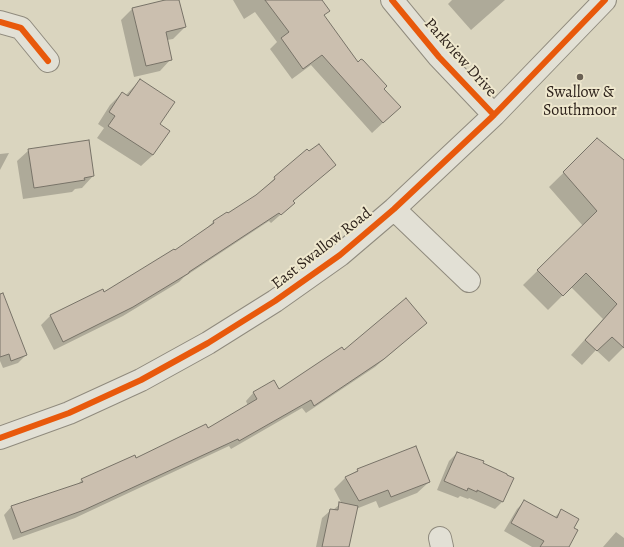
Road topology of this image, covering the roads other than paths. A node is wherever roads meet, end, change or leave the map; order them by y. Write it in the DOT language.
graph roads {
  1 [pos="392,0"];
  2 [pos="605,0"];
  3 [pos="0,22"];
  4 [pos="48,61"];
  5 [pos="494,115"];
  6 [pos="394,209"];
  7 [pos="469,282"];
  8 [pos="0,438"];
  1 -- 5 [label="street, Parkview Drive"];
  2 -- 5 [label="street, East Swallow Road"];
  3 -- 4 [label="street"];
  5 -- 6 [label="street, East Swallow Road"];
  6 -- 7 [label="street"];
  6 -- 8 [label="street, East Swallow Road"];
}
